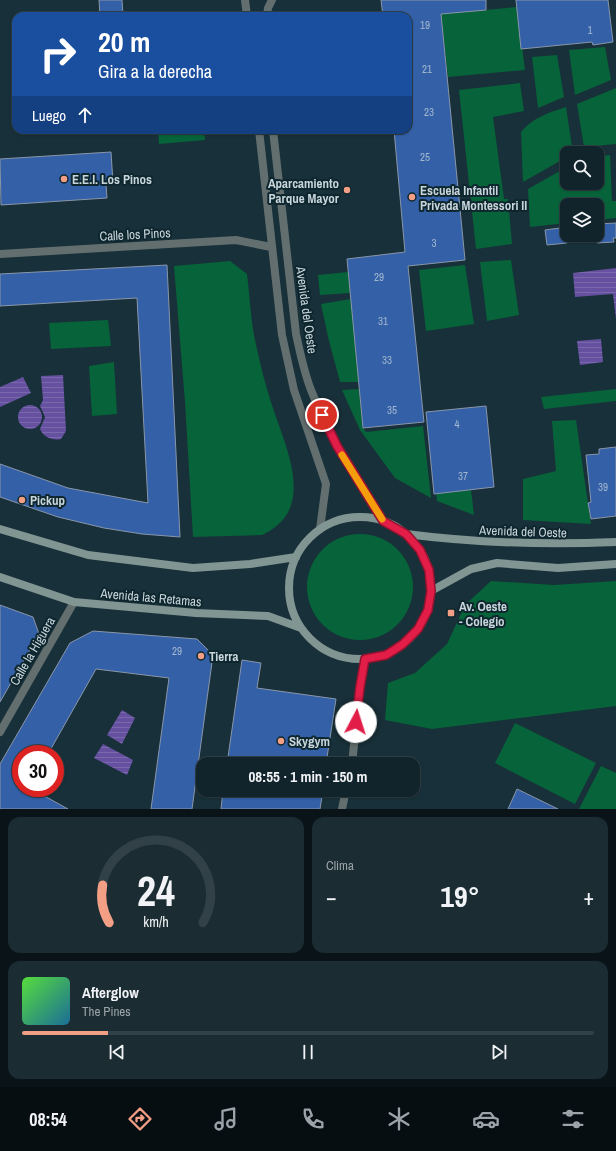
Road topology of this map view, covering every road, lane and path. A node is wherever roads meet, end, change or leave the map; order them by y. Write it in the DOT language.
graph roads {
  1 [pos="245,0"];
  2 [pos="272,0"];
  3 [pos="246,12"];
  4 [pos="268,12"];
  5 [pos="259,134"];
  6 [pos="273,134"];
  7 [pos="271,247"];
  8 [pos="0,254"];
  9 [pos="383,521"];
  10 [pos="0,529"];
  11 [pos="320,529"];
  12 [pos="406,534"];
  13 [pos="616,542"];
  14 [pos="296,557"];
  15 [pos="616,564"];
  16 [pos="0,577"];
  17 [pos="431,591"];
  18 [pos="74,602"];
  19 [pos="301,628"];
  20 [pos="365,659"];
  21 [pos="0,732"];
  22 [pos="353,757"];
  23 [pos="345,797"];
  24 [pos="342,809"];
  1 -- 3 [label="street"];
  2 -- 4 [label="street"];
  5 -- 7 [label="street, Avenida del Oeste"];
  6 -- 9 [label="street, Avenida del Oeste"];
  7 -- 8 [label="street, Calle los Pinos"];
  7 -- 11 [label="street, Avenida del Oeste"];
  9 -- 11 [label="street"];
  9 -- 12 [label="street"];
  10 -- 14 [label="street"];
  11 -- 14 [label="street"];
  12 -- 13 [label="street, Avenida del Oeste"];
  12 -- 17 [label="street"];
  14 -- 19 [label="street"];
  15 -- 17 [label="street"];
  16 -- 18 [label="street, Avenida las Retamas"];
  17 -- 20 [label="street"];
  18 -- 19 [label="street, Avenida las Retamas"];
  18 -- 21 [label="street, Calle la Higuera"];
  19 -- 20 [label="street"];
  20 -- 22 [label="street"];
  23 -- 24 [label="street"];
}
